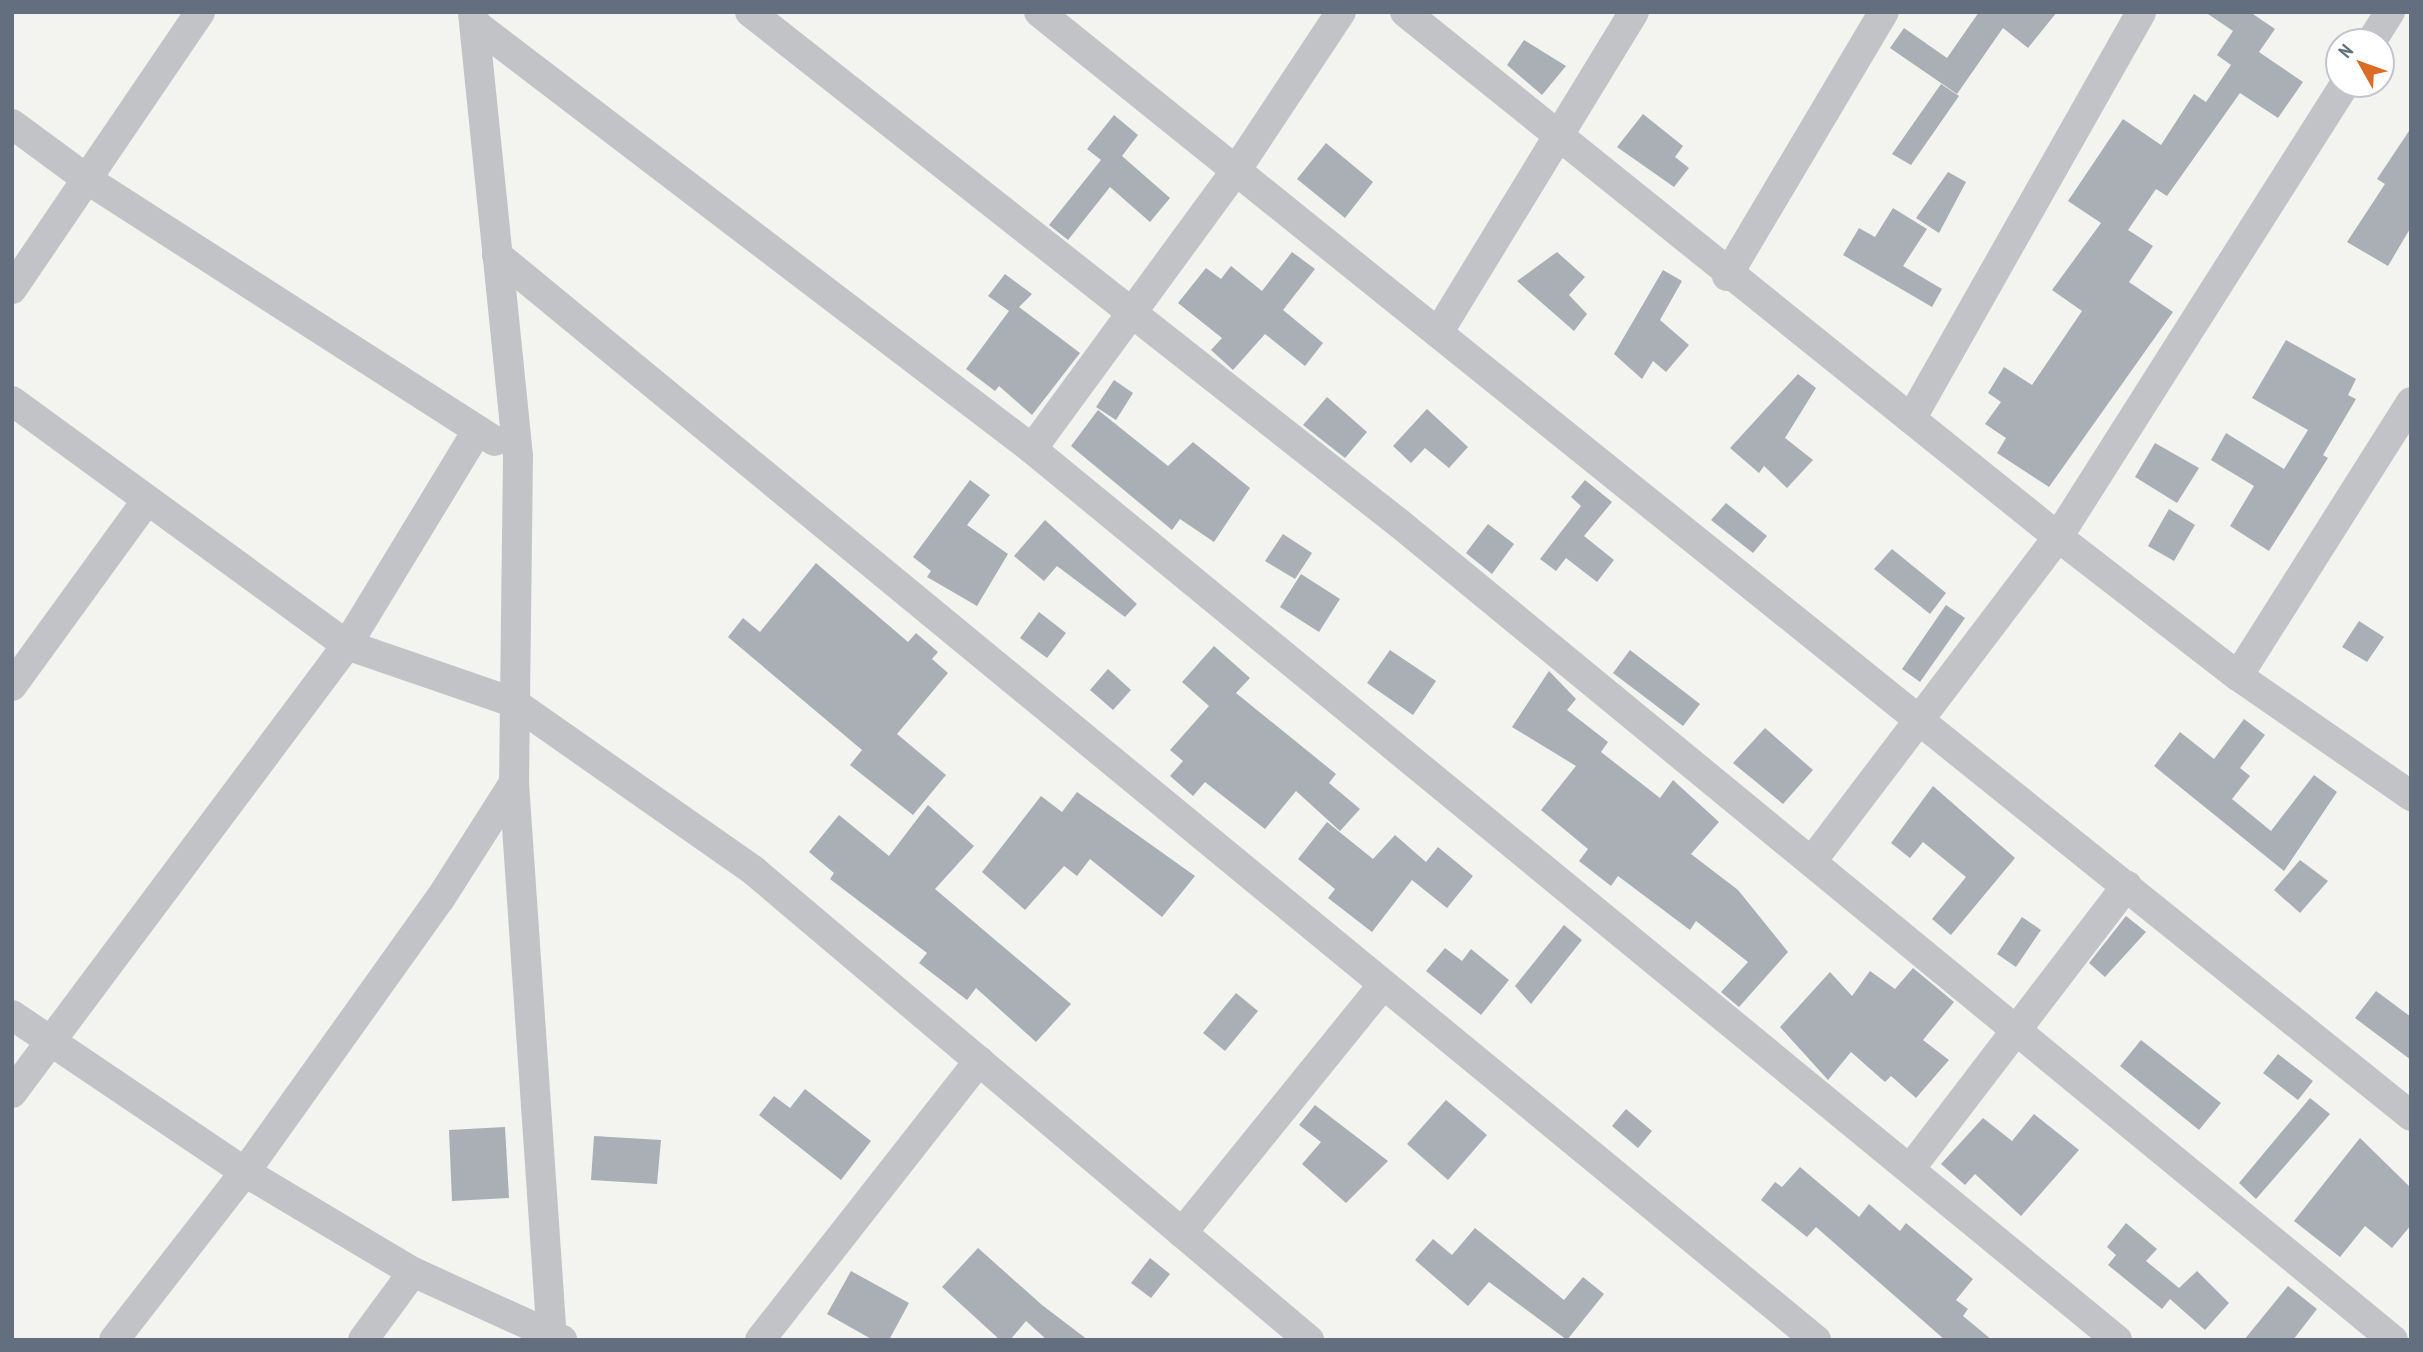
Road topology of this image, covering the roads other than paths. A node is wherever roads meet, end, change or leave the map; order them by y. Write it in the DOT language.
graph roads {
  1 [pos="200,12"];
  2 [pos="750,12"];
  3 [pos="1039,12"];
  4 [pos="1341,12"];
  5 [pos="1405,12"];
  6 [pos="1634,12"];
  7 [pos="1884,12"];
  8 [pos="2141,12"];
  9 [pos="2390,12"];
  10 [pos="474,18"];
  11 [pos="2380,28"];
  12 [pos="2335,98"];
  13 [pos="12,124"];
  14 [pos="1557,140"];
  15 [pos="1237,169"];
  16 [pos="88,180"];
  17 [pos="497,255"];
  18 [pos="1727,276"];
  19 [pos="12,289"];
  20 [pos="1135,310"];
  21 [pos="1438,334"];
  22 [pos="12,401"];
  23 [pos="2411,402"];
  24 [pos="1911,419"];
  25 [pos="477,431"];
  26 [pos="1032,449"];
  27 [pos="518,457"];
  28 [pos="147,500"];
  29 [pos="2058,537"];
  30 [pos="348,645"];
  31 [pos="2238,676"];
  32 [pos="12,686"];
  33 [pos="513,702"];
  34 [pos="1921,718"];
  35 [pos="514,783"];
  36 [pos="2411,796"];
  37 [pos="1812,861"];
  38 [pos="2127,885"];
  39 [pos="1382,986"];
  40 [pos="12,1015"];
  41 [pos="2018,1030"];
  42 [pos="51,1042"];
  43 [pos="979,1061"];
  44 [pos="12,1093"];
  45 [pos="2411,1116"];
  46 [pos="1909,1169"];
  47 [pos="245,1172"];
  48 [pos="1182,1233"];
  49 [pos="413,1272"];
  50 [pos="556,1339"];
  51 [pos="114,1340"];
  52 [pos="363,1340"];
  53 [pos="760,1340"];
  54 [pos="1309,1340"];
  55 [pos="1815,1340"];
  56 [pos="2117,1340"];
  57 [pos="2393,1340"];
  1 -- 16 [label="street"];
  2 -- 20 [label="street"];
  3 -- 15 [label="street"];
  4 -- 15 [label="street"];
  5 -- 14 [label="street"];
  6 -- 14 [label="street"];
  7 -- 18 [label="street"];
  8 -- 24 [label="street"];
  9 -- 11 [label="street"];
  10 -- 17 [label="street"];
  10 -- 26 [label="street"];
  12 -- 29 [label="street"];
  13 -- 16 [label="street"];
  14 -- 18 [label="street"];
  14 -- 21 [label="street"];
  15 -- 20 [label="street"];
  15 -- 21 [label="street"];
  16 -- 19 [label="street"];
  16 -- 25 [label="street"];
  17 -- 27 [label="street"];
  17 -- 39 [label="street"];
  18 -- 24 [label="street"];
  20 -- 26 [label="street"];
  20 -- 37 [label="street"];
  21 -- 34 [label="street"];
  22 -- 28 [label="street"];
  23 -- 31 [label="street"];
  24 -- 29 [label="street"];
  25 -- 27 [label="street"];
  25 -- 30 [label="street"];
  26 -- 46 [label="street"];
  27 -- 33 [label="street"];
  28 -- 30 [label="street"];
  28 -- 32 [label="street"];
  29 -- 31 [label="street"];
  29 -- 34 [label="street"];
  30 -- 33 [label="street"];
  30 -- 42 [label="street"];
  31 -- 36 [label="street"];
  33 -- 35 [label="street"];
  33 -- 43 [label="street"];
  34 -- 37 [label="street"];
  34 -- 38 [label="street"];
  35 -- 47 [label="street"];
  35 -- 50 [label="street"];
  37 -- 41 [label="street"];
  38 -- 41 [label="street"];
  38 -- 45 [label="street"];
  39 -- 48 [label="street"];
  39 -- 55 [label="street"];
  40 -- 42 [label="street"];
  41 -- 46 [label="street"];
  41 -- 57 [label="street"];
  42 -- 44 [label="street"];
  42 -- 47 [label="street"];
  43 -- 48 [label="street"];
  43 -- 53 [label="street"];
  46 -- 56 [label="street"];
  47 -- 49 [label="street"];
  47 -- 51 [label="street"];
  48 -- 54 [label="street"];
  49 -- 50 [label="street"];
  49 -- 52 [label="street"];
}
